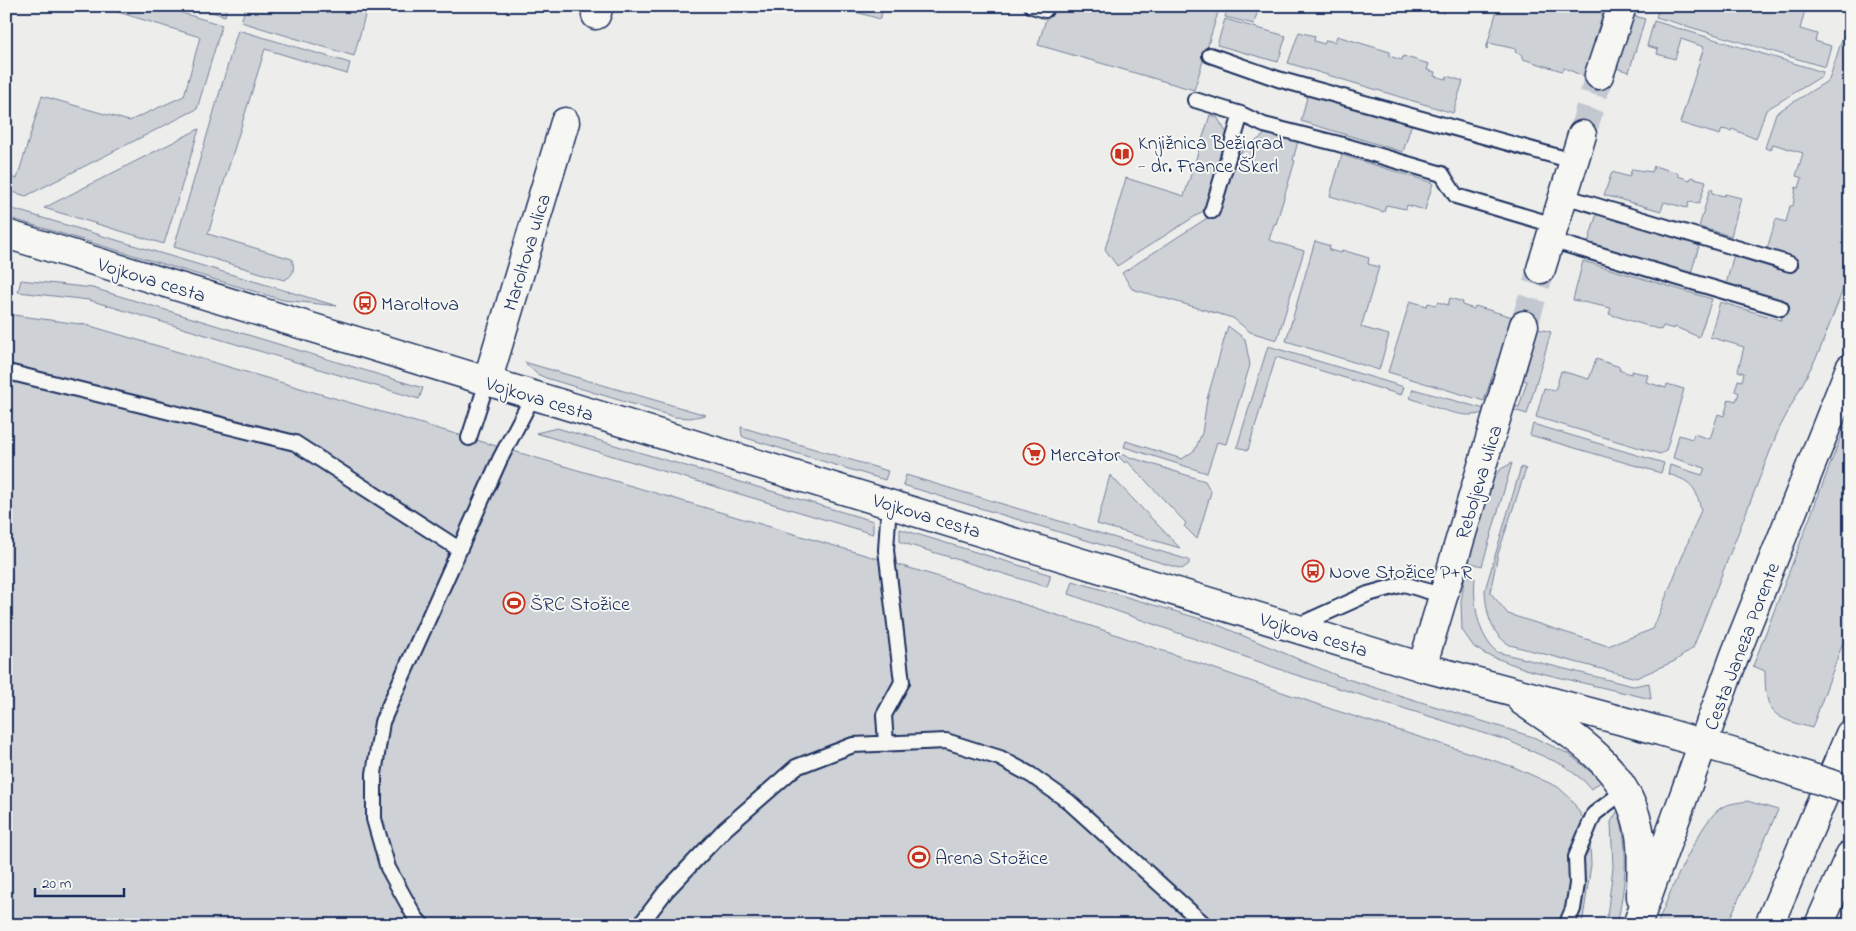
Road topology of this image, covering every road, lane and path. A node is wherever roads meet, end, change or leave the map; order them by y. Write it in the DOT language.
graph roads {
  1 [pos="1622,6"];
  2 [pos="1210,55"];
  3 [pos="1599,75"];
  4 [pos="1195,100"];
  5 [pos="1242,114"];
  6 [pos="565,122"];
  7 [pos="1582,134"];
  8 [pos="1573,162"];
  9 [pos="1564,196"];
  10 [pos="1212,211"];
  11 [pos="1552,233"];
  12 [pos="6,234"];
  13 [pos="1790,264"];
  14 [pos="1541,270"];
  15 [pos="1781,308"];
  16 [pos="1524,325"];
  17 [pos="1850,368"];
  18 [pos="12,373"];
  19 [pos="487,382"];
  20 [pos="533,396"];
  21 [pos="470,438"];
  22 [pos="889,503"];
  23 [pos="459,549"];
  24 [pos="1444,596"];
  25 [pos="1293,628"];
  26 [pos="1422,667"];
  27 [pos="1506,690"];
  28 [pos="1850,734"];
  29 [pos="1704,743"];
  30 [pos="886,744"];
  31 [pos="1624,790"];
  32 [pos="1850,790"];
  33 [pos="1850,855"];
  34 [pos="1639,919"];
  35 [pos="422,925"];
  36 [pos="640,925"];
  37 [pos="1205,925"];
  38 [pos="1566,925"];
  39 [pos="1769,925"];
  40 [pos="1819,925"];
  1 -- 3 [label="main road"];
  2 -- 8 [label="lane"];
  4 -- 5 [label="lane"];
  5 -- 10 [label="lane"];
  5 -- 11 [label="lane"];
  6 -- 19 [label="main road, Maroltova ulica"];
  7 -- 8 [label="main road"];
  8 -- 9 [label="main road"];
  9 -- 11 [label="main road"];
  9 -- 13 [label="lane"];
  11 -- 14 [label="main road"];
  11 -- 15 [label="lane"];
  12 -- 19 [label="main road, Vojkova cesta"];
  16 -- 24 [label="main road, Reboljeva ulica"];
  17 -- 29 [label="main road, Cesta Janeza Porente"];
  18 -- 23 [label="lane"];
  19 -- 20 [label="main road, Vojkova cesta"];
  19 -- 21 [label="lane"];
  20 -- 22 [label="main road, Vojkova cesta"];
  20 -- 23 [label="lane"];
  22 -- 25 [label="main road, Vojkova cesta"];
  22 -- 30 [label="lane"];
  23 -- 35 [label="lane"];
  24 -- 25 [label="lane"];
  24 -- 26 [label="main road, Reboljeva ulica"];
  25 -- 26 [label="main road, Vojkova cesta"];
  26 -- 27 [label="main road, Vojkova cesta"];
  27 -- 29 [label="main road, Vojkova cesta"];
  27 -- 31 [label="main road"];
  28 -- 39 [label="main road"];
  29 -- 32 [label="main road, Vojkova cesta, bridge"];
  29 -- 34 [label="main road, Cesta Janeza Porente"];
  30 -- 36 [label="lane"];
  30 -- 37 [label="lane"];
  31 -- 34 [label="main road"];
  31 -- 38 [label="lane"];
  33 -- 40 [label="main road"];
}
